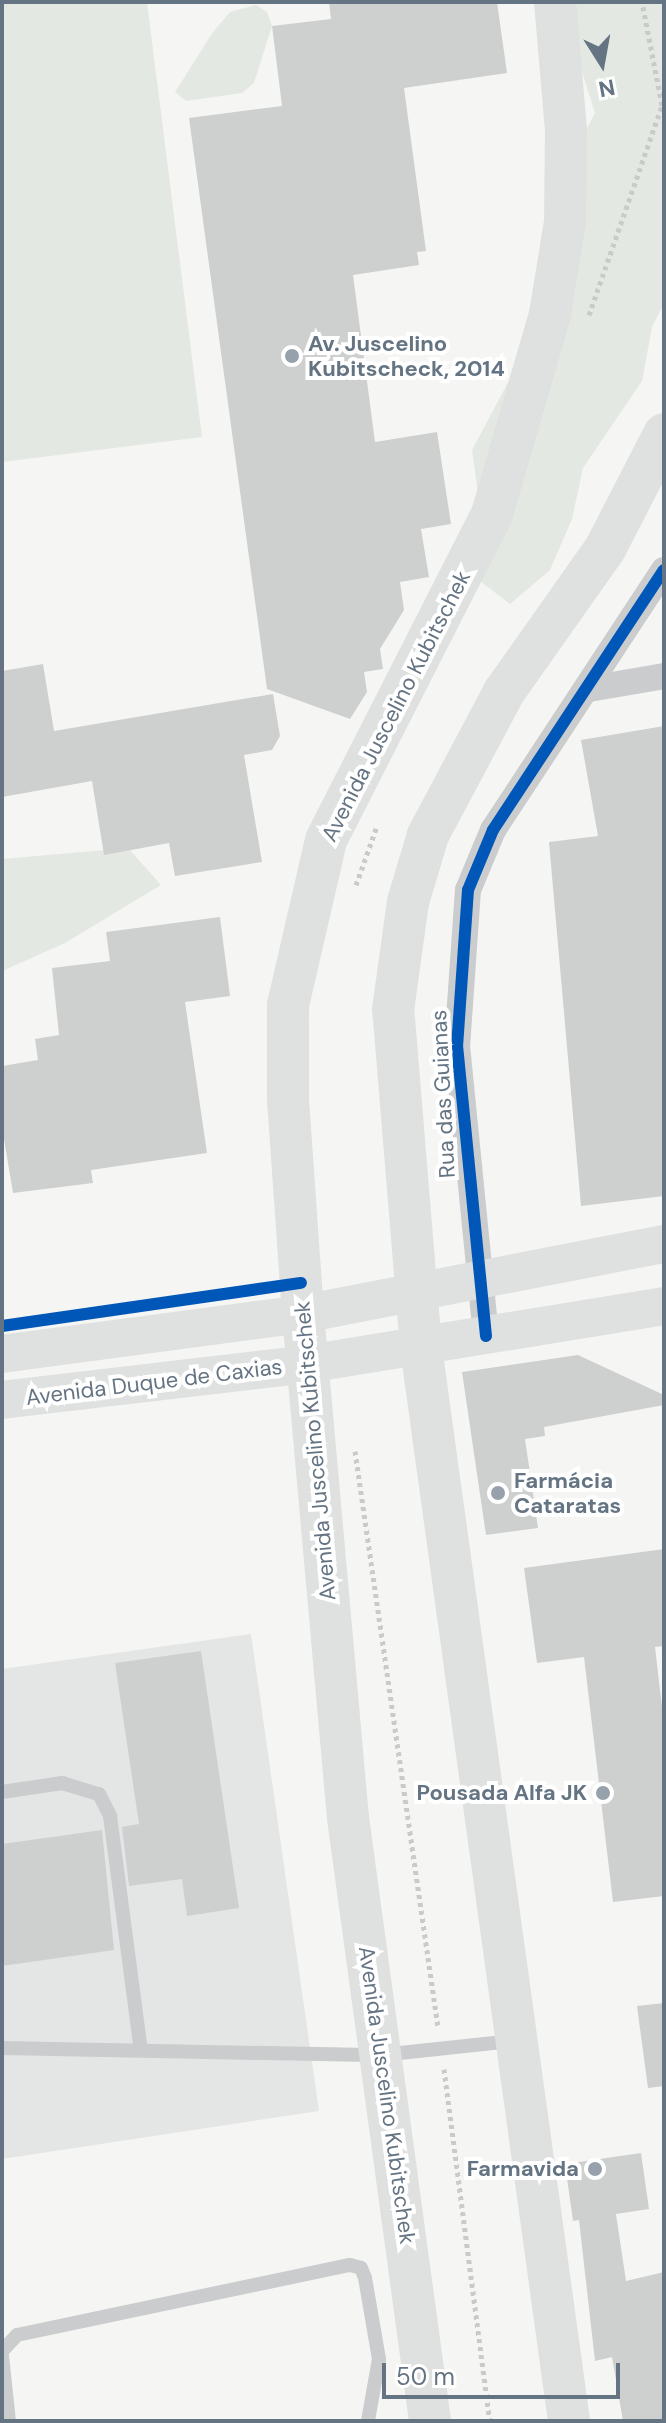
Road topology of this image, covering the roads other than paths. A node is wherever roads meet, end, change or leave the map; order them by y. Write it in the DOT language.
graph roads {
  1 [pos="555,2"];
  2 [pos="664,434"];
  3 [pos="664,570"];
  4 [pos="664,676"];
  5 [pos="589,689"];
  6 [pos="664,1244"];
  7 [pos="481,1281"];
  8 [pos="416,1292"];
  9 [pos="664,1306"];
  10 [pos="303,1314"];
  11 [pos="486,1336"];
  12 [pos="421,1347"];
  13 [pos="2,1354"];
  14 [pos="307,1364"];
  15 [pos="2,1400"];
  16 [pos="2,1792"];
  17 [pos="514,2041"];
  18 [pos="2,2048"];
  19 [pos="141,2050"];
  20 [pos="381,2055"];
  21 [pos="2,2353"];
  22 [pos="9,2421"];
  23 [pos="368,2421"];
  24 [pos="430,2421"];
  25 [pos="569,2421"];
  1 -- 10 [label="main road, Avenida Juscelino Kubitschek"];
  2 -- 8 [label="main road"];
  3 -- 5 [label="street, Rua das Guianas"];
  4 -- 5 [label="street"];
  5 -- 7 [label="street, Rua das Guianas"];
  6 -- 7 [label="main road"];
  7 -- 8 [label="main road"];
  7 -- 11 [label="street, Rua das Guianas"];
  8 -- 10 [label="main road"];
  8 -- 12 [label="main road"];
  9 -- 11 [label="main road, Avenida Duque de Caxias"];
  10 -- 13 [label="main road"];
  10 -- 14 [label="main road, Avenida Juscelino Kubitschek"];
  11 -- 12 [label="main road, Avenida Duque de Caxias"];
  12 -- 14 [label="main road, Avenida Duque de Caxias"];
  12 -- 17 [label="main road"];
  14 -- 15 [label="main road, Avenida Duque de Caxias"];
  14 -- 20 [label="main road, Avenida Juscelino Kubitschek"];
  16 -- 19 [label="lane"];
  17 -- 20 [label="lane"];
  17 -- 25 [label="main road"];
  18 -- 19 [label="lane"];
  19 -- 20 [label="lane"];
  20 -- 24 [label="main road, Avenida Juscelino Kubitschek"];
  21 -- 22 [label="lane"];
  21 -- 23 [label="lane"];
}
